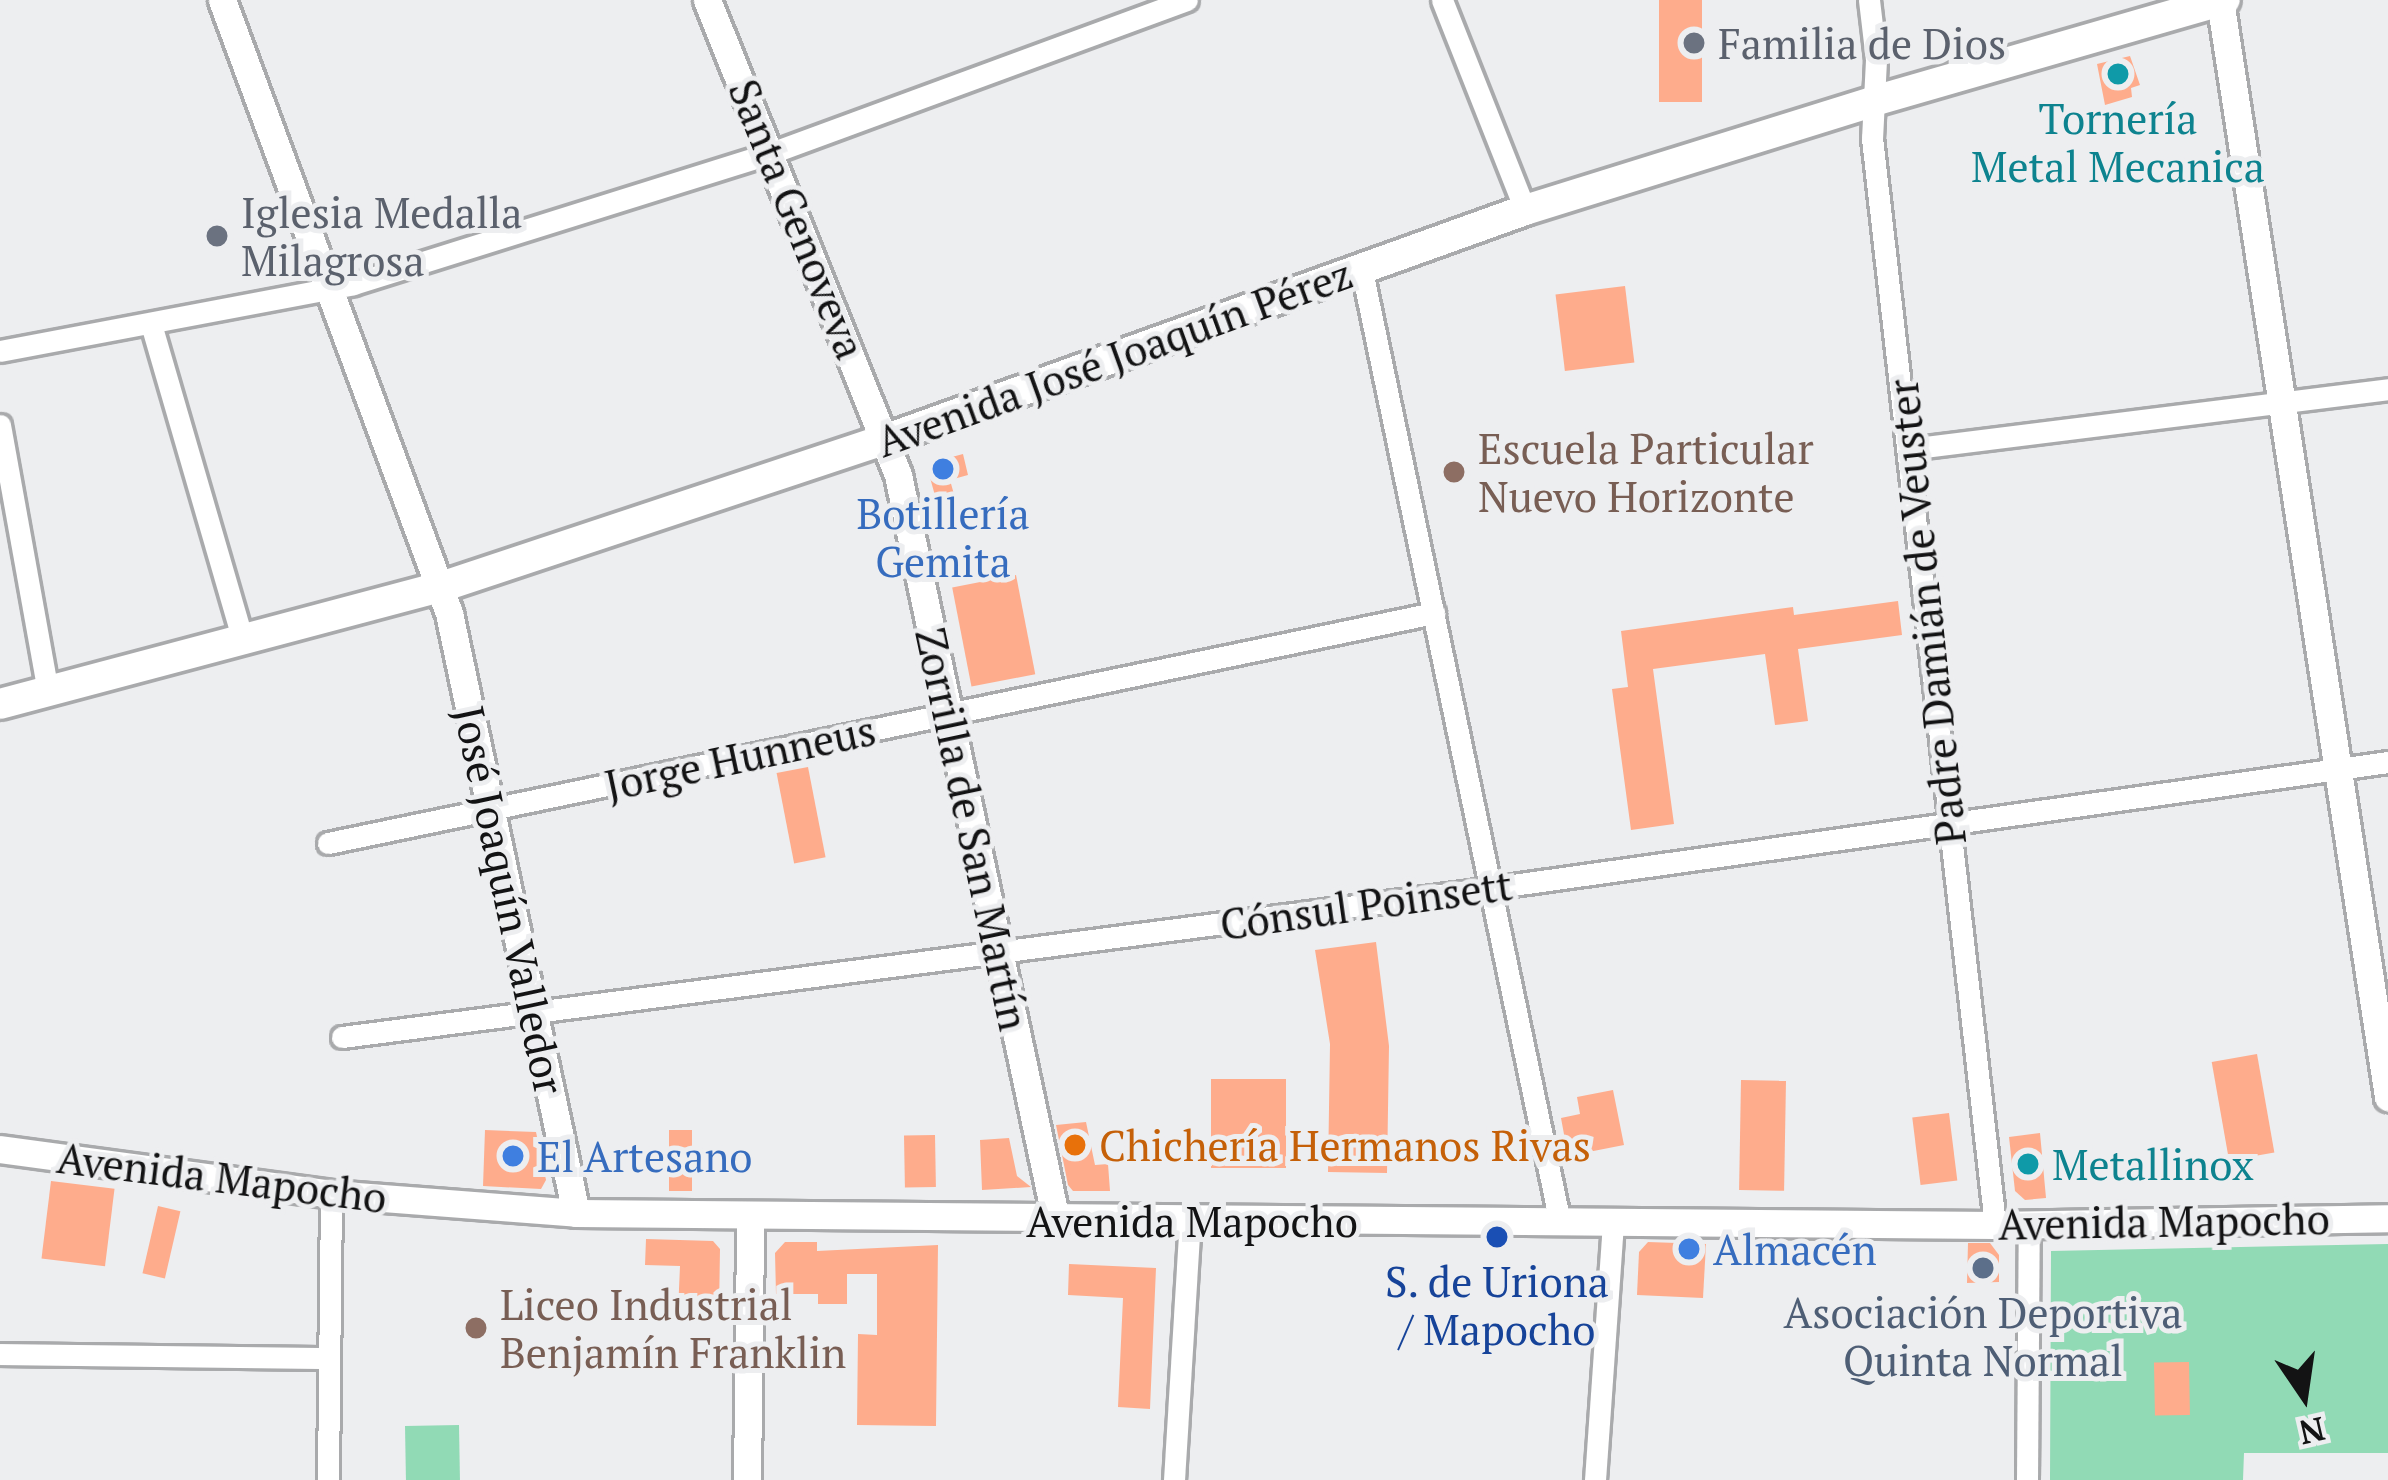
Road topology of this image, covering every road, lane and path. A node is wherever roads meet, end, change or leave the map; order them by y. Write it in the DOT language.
graph roads {
  1 [pos="222,0"];
  2 [pos="706,0"];
  3 [pos="1187,0"];
  4 [pos="1442,0"];
  5 [pos="1869,0"];
  6 [pos="2222,0"];
  7 [pos="1874,100"];
  8 [pos="771,154"];
  9 [pos="1525,210"];
  10 [pos="1361,266"];
  11 [pos="331,289"];
  12 [pos="151,324"];
  13 [pos="0,351"];
  14 [pos="2388,389"];
  15 [pos="2282,403"];
  16 [pos="0,425"];
  17 [pos="887,440"];
  18 [pos="1908,449"];
  19 [pos="441,587"];
  20 [pos="1433,613"];
  21 [pos="243,640"];
  22 [pos="48,692"];
  23 [pos="0,704"];
  24 [pos="949,714"];
  25 [pos="2388,762"];
  26 [pos="2337,770"];
  27 [pos="490,809"];
  28 [pos="1950,825"];
  29 [pos="328,844"];
  30 [pos="1491,888"];
  31 [pos="999,953"];
  32 [pos="533,1011"];
  33 [pos="342,1037"];
  34 [pos="2388,1097"];
  35 [pos="0,1149"];
  36 [pos="331,1194"];
  37 [pos="576,1214"];
  38 [pos="750,1218"];
  39 [pos="2388,1218"];
  40 [pos="1055,1220"];
  41 [pos="1190,1221"];
  42 [pos="1560,1223"];
  43 [pos="1613,1223"];
  44 [pos="1995,1225"];
  45 [pos="2029,1225"];
  46 [pos="0,1354"];
  47 [pos="329,1358"];
  48 [pos="328,1480"];
  49 [pos="747,1480"];
  50 [pos="1174,1480"];
  51 [pos="1595,1480"];
  52 [pos="2027,1480"];
  1 -- 11 [label="main road, José Joaquín Valledor"];
  2 -- 8 [label="main road, Santa Genoveva"];
  3 -- 8 [label="street"];
  4 -- 9 [label="street"];
  5 -- 7 [label="street, Padre Damián de Veuster"];
  6 -- 7 [label="main road, Avenida José Joaquín Pérez"];
  6 -- 15 [label="main road"];
  7 -- 9 [label="main road, Avenida José Joaquín Pérez"];
  7 -- 18 [label="street, Padre Damián de Veuster"];
  8 -- 11 [label="street"];
  8 -- 17 [label="main road, Santa Genoveva"];
  9 -- 10 [label="main road, Avenida José Joaquín Pérez"];
  10 -- 17 [label="main road, Avenida José Joaquín Pérez"];
  10 -- 20 [label="street"];
  11 -- 12 [label="street"];
  11 -- 19 [label="main road, José Joaquín Valledor"];
  12 -- 13 [label="street"];
  12 -- 21 [label="street"];
  14 -- 15 [label="street"];
  15 -- 18 [label="street"];
  15 -- 26 [label="main road"];
  16 -- 22 [label="street"];
  17 -- 19 [label="main road, Avenida José Joaquín Pérez"];
  17 -- 24 [label="main road, Zorrilla de San Martín"];
  18 -- 28 [label="street, Padre Damián de Veuster"];
  19 -- 21 [label="main road, Avenida José Joaquín Pérez"];
  19 -- 27 [label="main road, José Joaquín Valledor"];
  20 -- 24 [label="street, Jorge Hunneus"];
  20 -- 30 [label="street"];
  21 -- 22 [label="main road, Avenida José Joaquín Pérez"];
  22 -- 23 [label="main road, Avenida José Joaquín Pérez"];
  24 -- 27 [label="street, Jorge Hunneus"];
  24 -- 31 [label="main road, Zorrilla de San Martín"];
  25 -- 26 [label="street, Cónsul Poinsett"];
  26 -- 28 [label="street, Cónsul Poinsett"];
  26 -- 34 [label="main road"];
  27 -- 29 [label="street, Jorge Hunneus"];
  27 -- 32 [label="main road, José Joaquín Valledor"];
  28 -- 30 [label="street, Cónsul Poinsett"];
  28 -- 44 [label="street, Padre Damián de Veuster"];
  30 -- 31 [label="street, Cónsul Poinsett"];
  30 -- 42 [label="street"];
  31 -- 32 [label="street, Cónsul Poinsett"];
  31 -- 40 [label="main road, Zorrilla de San Martín"];
  32 -- 33 [label="street, Cónsul Poinsett"];
  32 -- 37 [label="main road, José Joaquín Valledor"];
  35 -- 36 [label="main road, Avenida Mapocho"];
  36 -- 37 [label="main road, Avenida Mapocho"];
  36 -- 47 [label="street"];
  37 -- 38 [label="main road, Avenida Mapocho"];
  38 -- 40 [label="main road, Avenida Mapocho"];
  38 -- 49 [label="main road"];
  39 -- 45 [label="main road, Avenida Mapocho"];
  40 -- 41 [label="main road, Avenida Mapocho"];
  41 -- 42 [label="main road, Avenida Mapocho"];
  41 -- 50 [label="street"];
  42 -- 43 [label="main road, Avenida Mapocho"];
  43 -- 44 [label="main road, Avenida Mapocho"];
  43 -- 51 [label="street"];
  44 -- 45 [label="main road, Avenida Mapocho"];
  45 -- 52 [label="street"];
  46 -- 47 [label="street"];
  47 -- 48 [label="street"];
}
